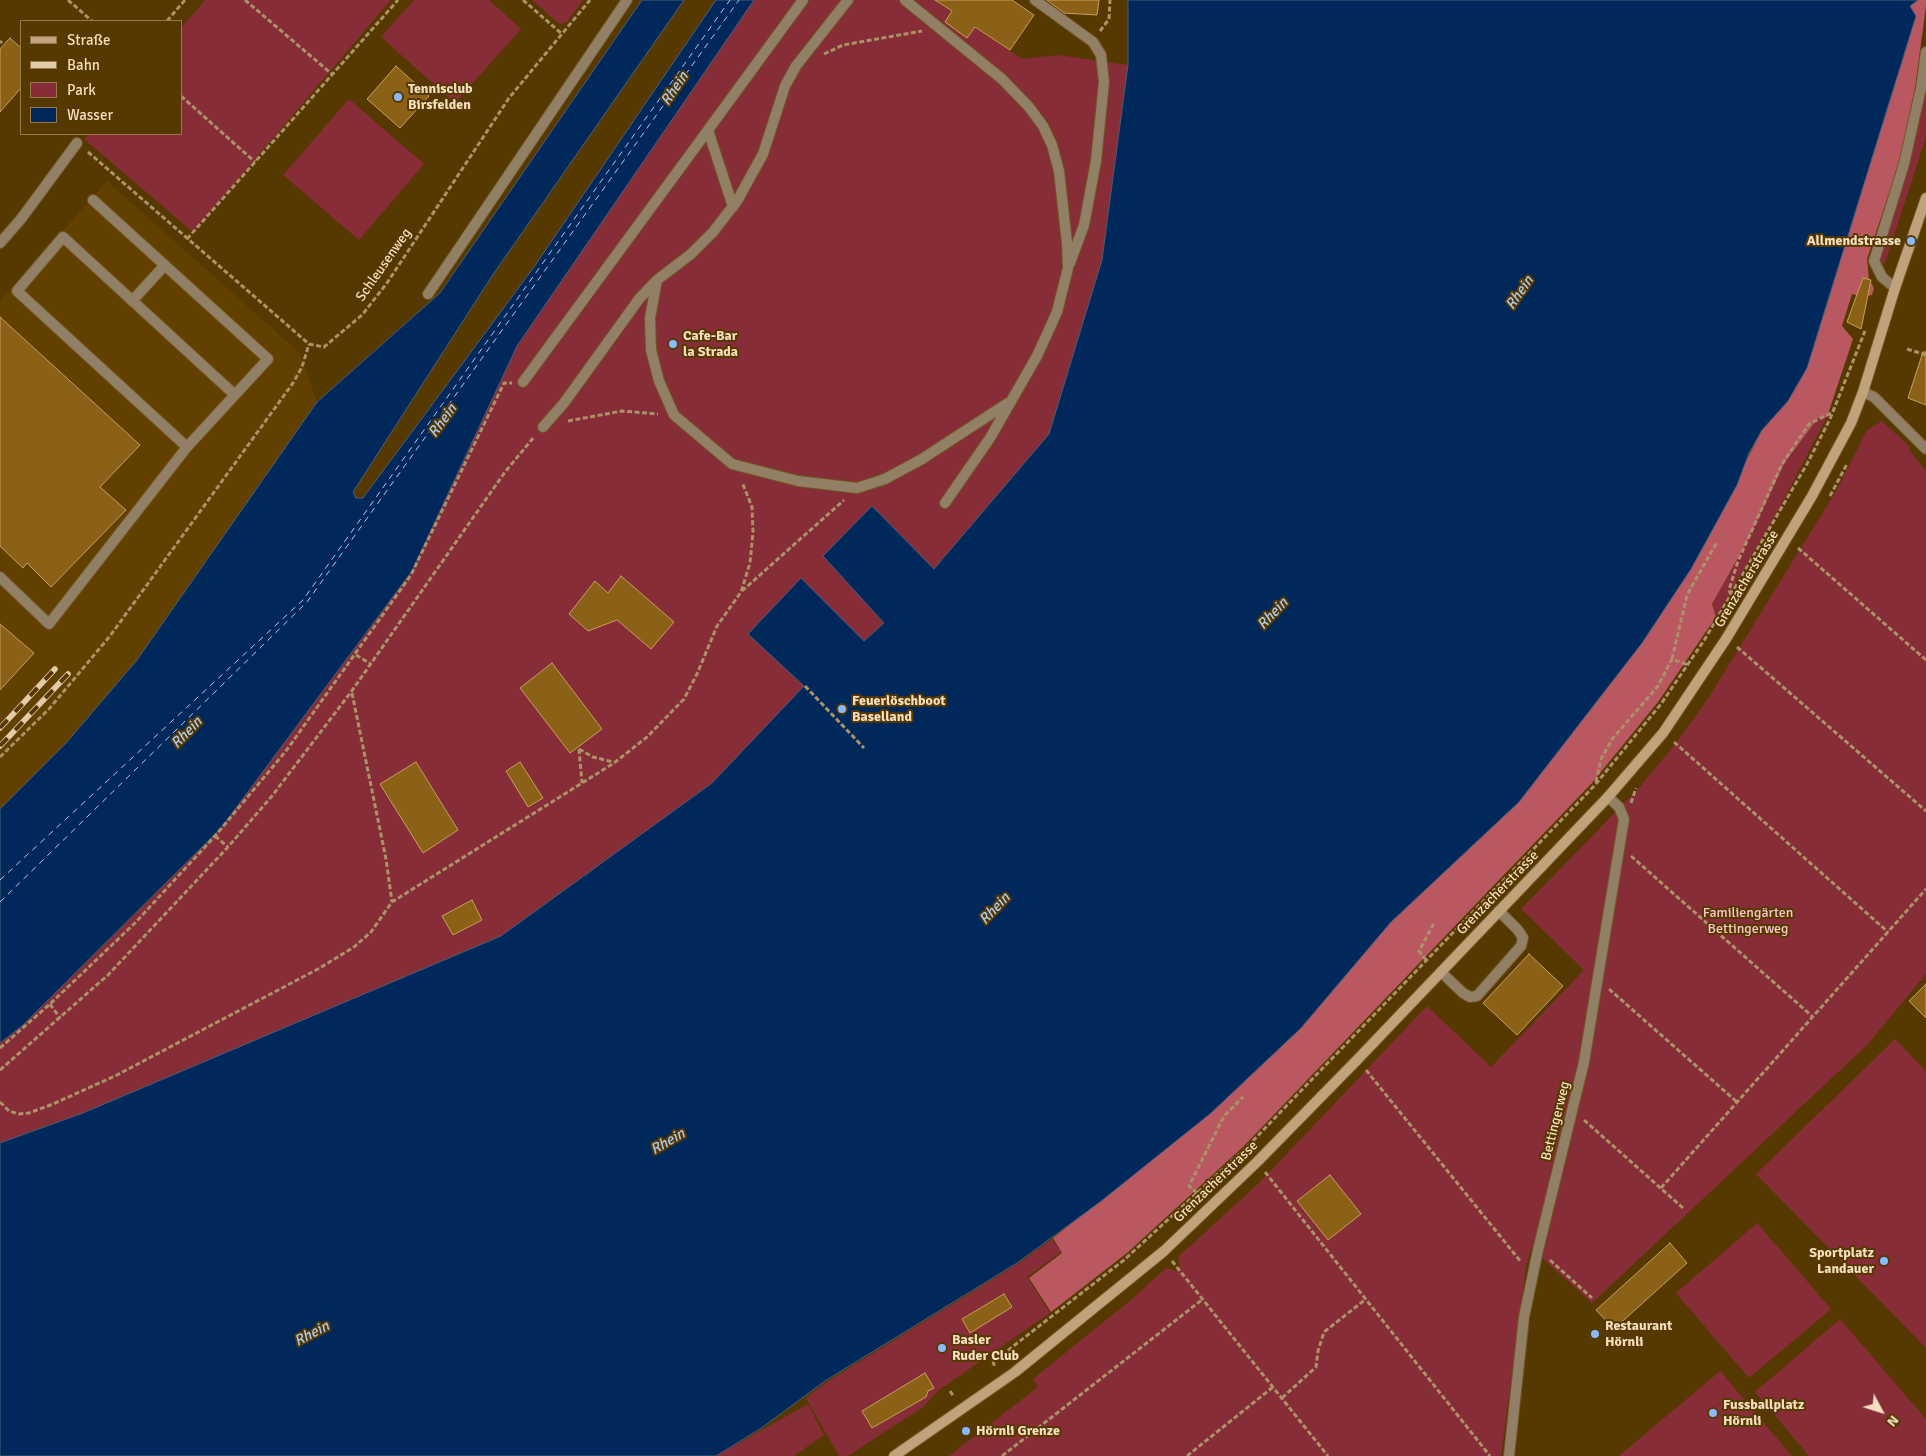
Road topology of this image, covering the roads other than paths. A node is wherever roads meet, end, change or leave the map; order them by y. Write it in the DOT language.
graph roads {
  1 [pos="627,0"];
  2 [pos="803,0"];
  3 [pos="848,0"];
  4 [pos="905,0"];
  5 [pos="1035,0"];
  6 [pos="1046,4"];
  7 [pos="1926,52"];
  8 [pos="708,130"];
  9 [pos="77,142"];
  10 [pos="1926,198"];
  11 [pos="93,200"];
  12 [pos="733,207"];
  13 [pos="0,243"];
  14 [pos="165,265"];
  15 [pos="1068,268"];
  16 [pos="656,280"];
  17 [pos="1895,288"];
  18 [pos="428,294"];
  19 [pos="132,301"];
  20 [pos="523,382"];
  21 [pos="1863,392"];
  22 [pos="235,394"];
  23 [pos="1011,401"];
  24 [pos="543,427"];
  25 [pos="187,447"];
  26 [pos="1926,450"];
  27 [pos="945,503"];
  28 [pos="0,577"];
  29 [pos="1608,797"];
  30 [pos="1499,911"];
  31 [pos="1441,972"];
  32 [pos="894,1456"];
  33 [pos="1509,1456"];
  1 -- 18 [label="street"];
  2 -- 8 [label="street"];
  3 -- 12 [label="street"];
  4 -- 15 [label="street"];
  5 -- 6 [label="street"];
  6 -- 15 [label="street"];
  7 -- 17 [label="street"];
  8 -- 12 [label="street"];
  8 -- 20 [label="street"];
  9 -- 13 [label="street"];
  10 -- 17 [label="main road, Grenzacherstrasse"];
  11 -- 14 [label="street"];
  12 -- 16 [label="street"];
  14 -- 19 [label="street"];
  14 -- 22 [label="street"];
  15 -- 23 [label="street"];
  16 -- 23 [label="street"];
  16 -- 24 [label="street"];
  17 -- 21 [label="main road, Grenzacherstrasse"];
  19 -- 22 [label="street"];
  19 -- 25 [label="street"];
  21 -- 26 [label="street"];
  21 -- 29 [label="main road, Grenzacherstrasse"];
  22 -- 25 [label="street"];
  23 -- 27 [label="street"];
  25 -- 28 [label="street"];
  29 -- 30 [label="main road, Grenzacherstrasse"];
  29 -- 33 [label="street, Bettingerweg"];
  30 -- 31 [label="main road, Grenzacherstrasse"];
  30 -- 31 [label="street"];
  31 -- 32 [label="main road, Grenzacherstrasse"];
}
